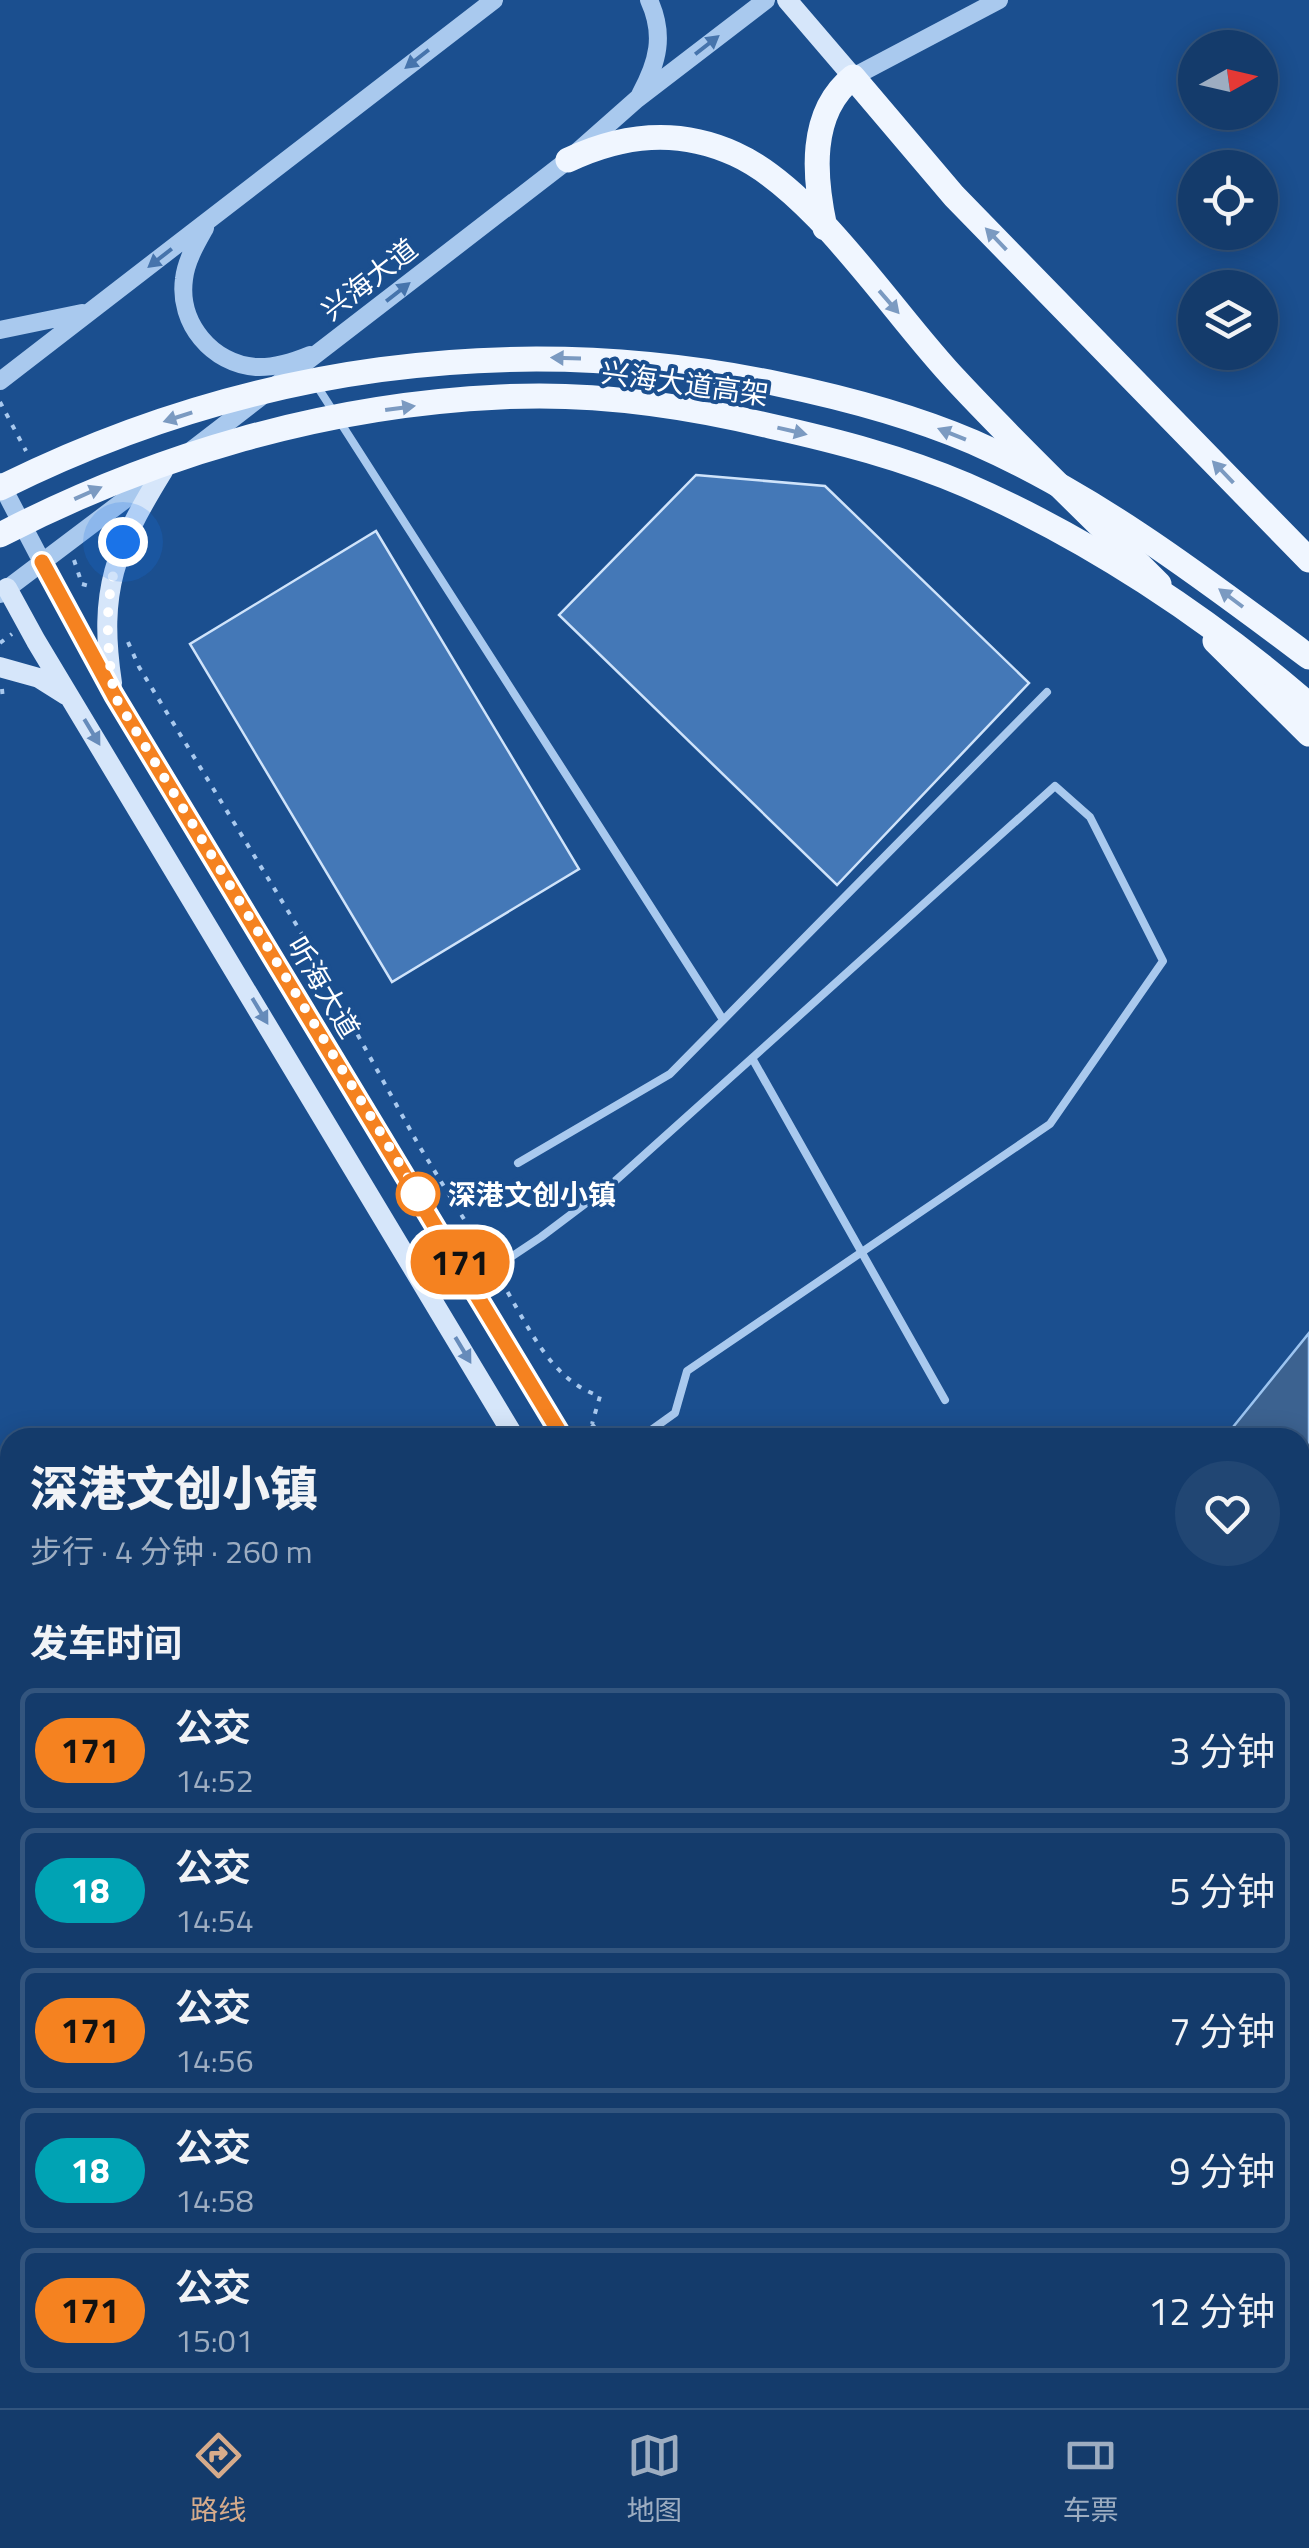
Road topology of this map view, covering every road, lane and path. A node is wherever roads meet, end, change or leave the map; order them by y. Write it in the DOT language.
graph roads {
  1 [pos="494,0"];
  2 [pos="648,0"];
  3 [pos="766,0"];
  4 [pos="787,0"];
  5 [pos="999,0"];
  6 [pos="853,76"];
  7 [pos="638,99"];
  8 [pos="568,160"];
  9 [pos="210,219"];
  10 [pos="825,228"];
  11 [pos="92,310"];
  12 [pos="0,330"];
  13 [pos="323,350"];
  14 [pos="304,366"];
  15 [pos="0,381"];
  16 [pos="164,471"];
  17 [pos="0,485"];
  18 [pos="0,536"];
  19 [pos="1300,551"];
  20 [pos="42,562"];
  21 [pos="2,585"];
  22 [pos="126,633"];
  23 [pos="1309,657"];
  24 [pos="0,667"];
  25 [pos="0,680"];
  26 [pos="1047,692"];
  27 [pos="114,695"];
  28 [pos="3,700"];
  29 [pos="74,702"];
  30 [pos="1309,705"];
  31 [pos="1309,734"];
  32 [pos="722,1018"];
  33 [pos="752,1058"];
  34 [pos="518,1163"];
  35 [pos="862,1252"];
  36 [pos="494,1269"];
  37 [pos="472,1283"];
  38 [pos="487,1390"];
  39 [pos="945,1400"];
  40 [pos="494,1428"];
  41 [pos="509,1428"];
  42 [pos="557,1428"];
  43 [pos="595,1428"];
  44 [pos="654,1428"];
  1 -- 9 [label="street, one-way"];
  2 -- 7 [label="street"];
  7 -- 3 [label="street, 兴海大道, one-way"];
  4 -- 6 [label="main road"];
  5 -- 6 [label="street"];
  6 -- 10 [label="main road"];
  19 -- 6 [label="main road, one-way"];
  7 -- 8 [label="street, 兴海大道"];
  8 -- 10 [label="main road"];
  13 -- 8 [label="street, 兴海大道, one-way"];
  9 -- 11 [label="street, one-way"];
  9 -- 13 [label="street"];
  10 -- 31 [label="main road, one-way"];
  11 -- 12 [label="street"];
  11 -- 15 [label="street"];
  13 -- 14 [label="street, 兴海大道"];
  14 -- 16 [label="street, 兴海大道"];
  14 -- 32 [label="lane"];
  16 -- 20 [label="street, 兴海大道"];
  16 -- 27 [label="main road"];
  17 -- 20 [label="street"];
  23 -- 17 [label="main road, 兴海大道高架, one-way, bridge"];
  18 -- 30 [label="main road, 兴海大道高架, one-way, bridge"];
  20 -- 21 [label="street, 兴海大道"];
  20 -- 27 [label="main road, 听海大道"];
  21 -- 29 [label="main road"];
  22 -- 36 [label="path"];
  24 -- 29 [label="main road"];
  25 -- 28 [label="path"];
  26 -- 32 [label="lane"];
  27 -- 37 [label="main road, 听海大道"];
  29 -- 38 [label="main road, one-way"];
  32 -- 34 [label="lane"];
  33 -- 35 [label="lane"];
  33 -- 35 [label="lane"];
  33 -- 36 [label="lane"];
  35 -- 39 [label="lane"];
  35 -- 44 [label="lane"];
  36 -- 37 [label="lane"];
  36 -- 43 [label="path"];
  37 -- 42 [label="main road, 听海大道"];
  38 -- 40 [label="main road"];
  38 -- 41 [label="main road"];
}
